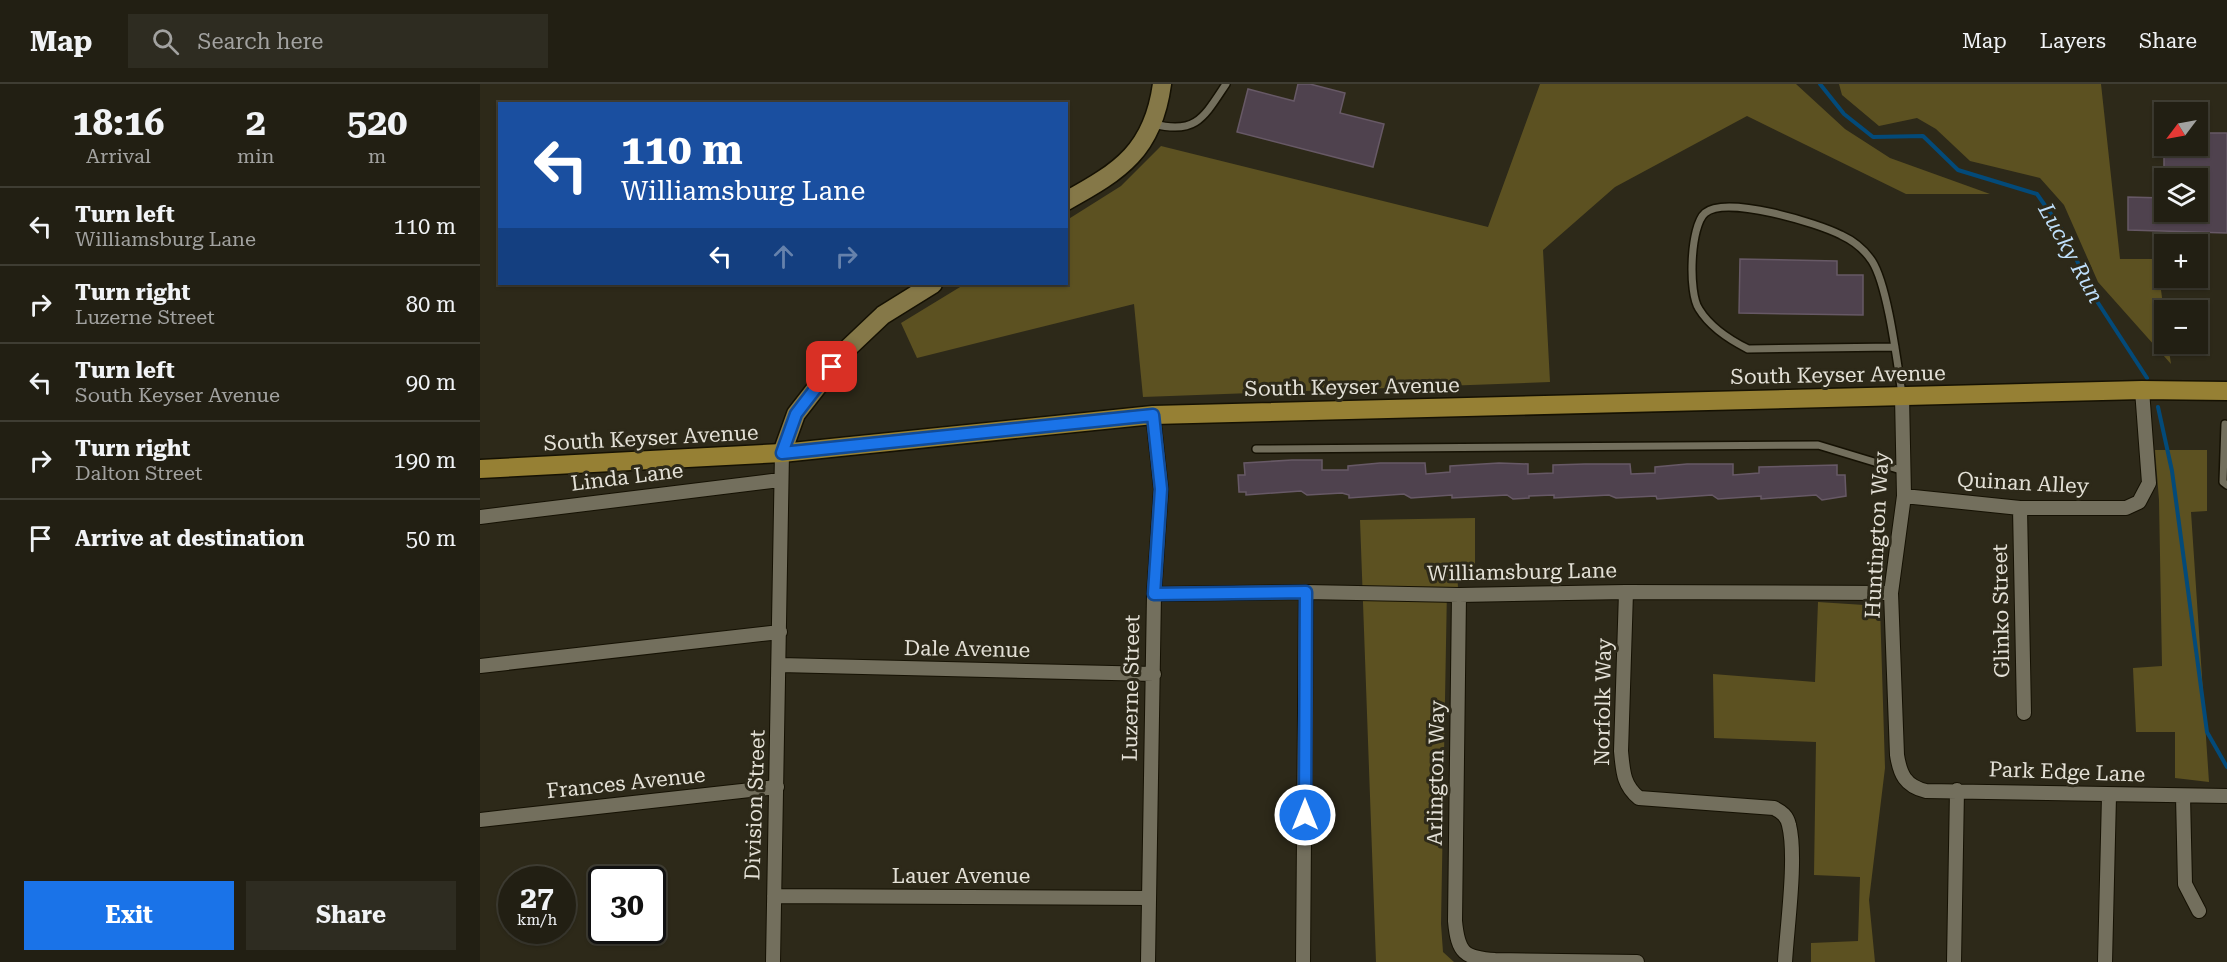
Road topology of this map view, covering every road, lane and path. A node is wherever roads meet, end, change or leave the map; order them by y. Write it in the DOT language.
graph roads {
  1 [pos="1162,84"];
  2 [pos="1226,84"];
  3 [pos="1151,123"];
  4 [pos="1068,200"];
  5 [pos="931,285"];
  6 [pos="1895,347"];
  7 [pos="2142,390"];
  8 [pos="2227,391"];
  9 [pos="1902,396"];
  10 [pos="1153,415"];
  11 [pos="2225,424"];
  12 [pos="1256,449"];
  13 [pos="782,453"];
  14 [pos="480,469"];
  15 [pos="1904,471"];
  16 [pos="780,480"];
  17 [pos="2227,485"];
  18 [pos="1904,496"];
  19 [pos="2020,508"];
  20 [pos="480,517"];
  21 [pos="1306,592"];
  22 [pos="1626,592"];
  23 [pos="1891,593"];
  24 [pos="1154,594"];
  25 [pos="1459,595"];
  26 [pos="780,632"];
  27 [pos="780,665"];
  28 [pos="480,666"];
  29 [pos="1154,674"];
  30 [pos="2024,713"];
  31 [pos="1907,782"];
  32 [pos="777,787"];
  33 [pos="1957,790"];
  34 [pos="2109,796"];
  35 [pos="2183,796"];
  36 [pos="2227,796"];
  37 [pos="480,820"];
  38 [pos="774,896"];
  39 [pos="1148,898"];
  40 [pos="2199,911"];
  41 [pos="773,962"];
  42 [pos="1148,962"];
  43 [pos="1303,962"];
  44 [pos="1637,962"];
  45 [pos="1785,962"];
  46 [pos="1954,962"];
  47 [pos="2105,962"];
  1 -- 3 [label="street"];
  2 -- 3 [label="lane"];
  3 -- 4 [label="street"];
  5 -- 13 [label="street"];
  6 -- 6 [label="lane"];
  6 -- 9 [label="lane"];
  7 -- 8 [label="main road, South Keyser Avenue"];
  7 -- 9 [label="main road, South Keyser Avenue"];
  7 -- 19 [label="street, Quinan Alley"];
  9 -- 10 [label="main road, South Keyser Avenue"];
  9 -- 15 [label="street, Huntington Way"];
  10 -- 13 [label="main road, South Keyser Avenue"];
  10 -- 24 [label="street, Luzerne Street"];
  11 -- 17 [label="lane"];
  12 -- 15 [label="lane"];
  13 -- 14 [label="main road, South Keyser Avenue"];
  13 -- 16 [label="street, Division Street"];
  15 -- 18 [label="street, Huntington Way"];
  16 -- 20 [label="street, Linda Lane"];
  16 -- 26 [label="street, Division Street"];
  18 -- 19 [label="street, Quinan Alley"];
  18 -- 23 [label="street, Huntington Way"];
  19 -- 30 [label="street, Glinko Street"];
  21 -- 24 [label="street, Williamsburg Lane"];
  21 -- 25 [label="street, Williamsburg Lane"];
  21 -- 43 [label="street"];
  22 -- 23 [label="street, Williamsburg Lane"];
  22 -- 25 [label="street, Williamsburg Lane"];
  22 -- 45 [label="street, Norfolk Way"];
  23 -- 31 [label="street, Huntington Way"];
  24 -- 29 [label="street, Luzerne Street"];
  25 -- 44 [label="street, Arlington Way"];
  26 -- 27 [label="street, Division Street"];
  26 -- 28 [label="street"];
  27 -- 29 [label="street, Dale Avenue"];
  27 -- 32 [label="street, Division Street"];
  29 -- 39 [label="street, Luzerne Street"];
  31 -- 33 [label="street, Park Edge Lane"];
  32 -- 37 [label="street, Frances Avenue"];
  32 -- 38 [label="street, Division Street"];
  33 -- 34 [label="street, Park Edge Lane"];
  33 -- 46 [label="street"];
  34 -- 35 [label="street, Park Edge Lane"];
  34 -- 47 [label="street"];
  35 -- 36 [label="street, Park Edge Lane"];
  35 -- 40 [label="street"];
  38 -- 39 [label="street, Lauer Avenue"];
  38 -- 41 [label="street, Division Street"];
  39 -- 42 [label="street, Luzerne Street"];
}
